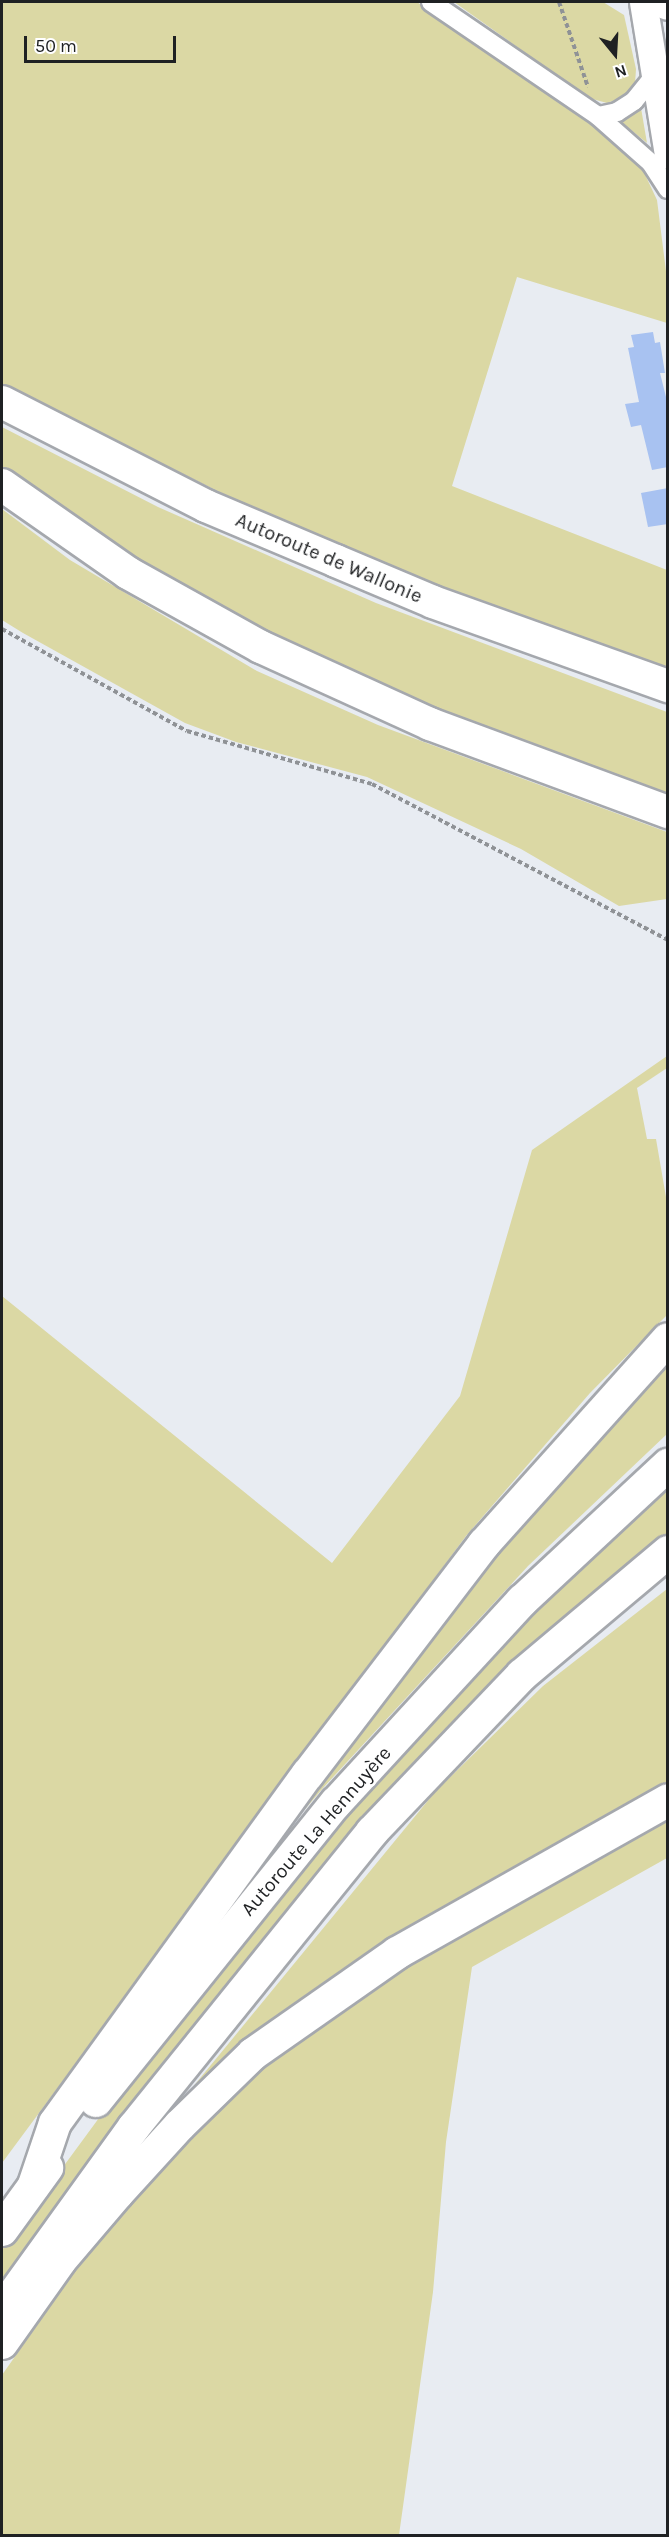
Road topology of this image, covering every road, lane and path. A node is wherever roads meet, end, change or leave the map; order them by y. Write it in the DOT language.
graph roads {
  1 [pos="431,2"];
  2 [pos="559,2"];
  3 [pos="643,2"];
  4 [pos="655,75"];
  5 [pos="598,116"];
  6 [pos="668,155"];
  7 [pos="668,189"];
  8 [pos="2,402"];
  9 [pos="2,485"];
  10 [pos="2,630"];
  11 [pos="668,686"];
  12 [pos="668,812"];
  13 [pos="668,940"];
  14 [pos="668,1339"];
  15 [pos="668,1465"];
  16 [pos="668,1552"];
  17 [pos="668,1800"];
  18 [pos="34,2185"];
  19 [pos="2,2230"];
  20 [pos="2,2310"];
  21 [pos="2,2343"];
  1 -- 5 [label="street"];
  2 -- 5 [label="path"];
  3 -- 4 [label="main road"];
  4 -- 5 [label="street"];
  4 -- 6 [label="main road"];
  5 -- 7 [label="street"];
  8 -- 11 [label="highway, Autoroute de Wallonie"];
  9 -- 12 [label="highway"];
  10 -- 13 [label="path"];
  14 -- 18 [label="highway"];
  15 -- 18 [label="highway, Autoroute La Hennuyère"];
  16 -- 20 [label="highway"];
  17 -- 21 [label="highway"];
  18 -- 19 [label="highway, Autoroute La Hennuyère"];
}
